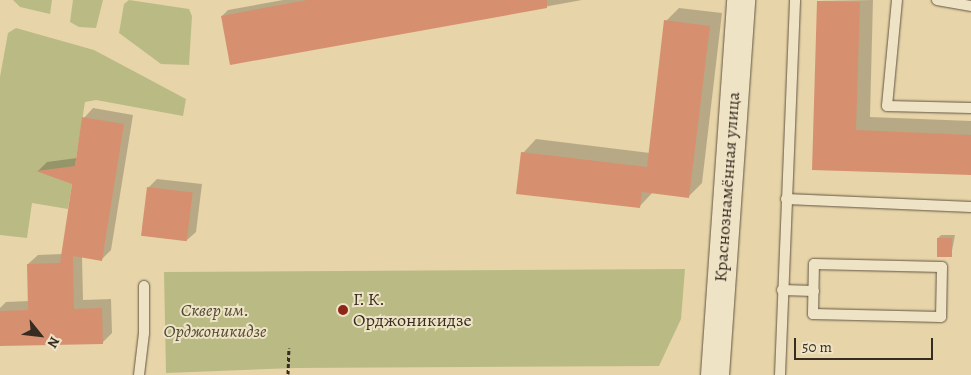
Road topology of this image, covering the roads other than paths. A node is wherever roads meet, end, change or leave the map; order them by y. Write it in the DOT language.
graph roads {
  1 [pos="741,0"];
  2 [pos="795,0"];
  3 [pos="897,0"];
  4 [pos="937,0"];
  5 [pos="971,6"];
  6 [pos="971,108"];
  7 [pos="786,199"];
  8 [pos="971,207"];
  9 [pos="144,286"];
  10 [pos="782,290"];
  11 [pos="814,290"];
  12 [pos="139,375"];
  13 [pos="715,375"];
  14 [pos="780,375"];
  1 -- 13 [label="main road, Краснознамённая улица"];
  2 -- 7 [label="lane"];
  3 -- 6 [label="lane"];
  4 -- 5 [label="lane"];
  7 -- 8 [label="lane"];
  7 -- 10 [label="lane"];
  9 -- 12 [label="lane"];
  10 -- 11 [label="lane"];
  10 -- 14 [label="lane"];
  11 -- 11 [label="lane"];
}
